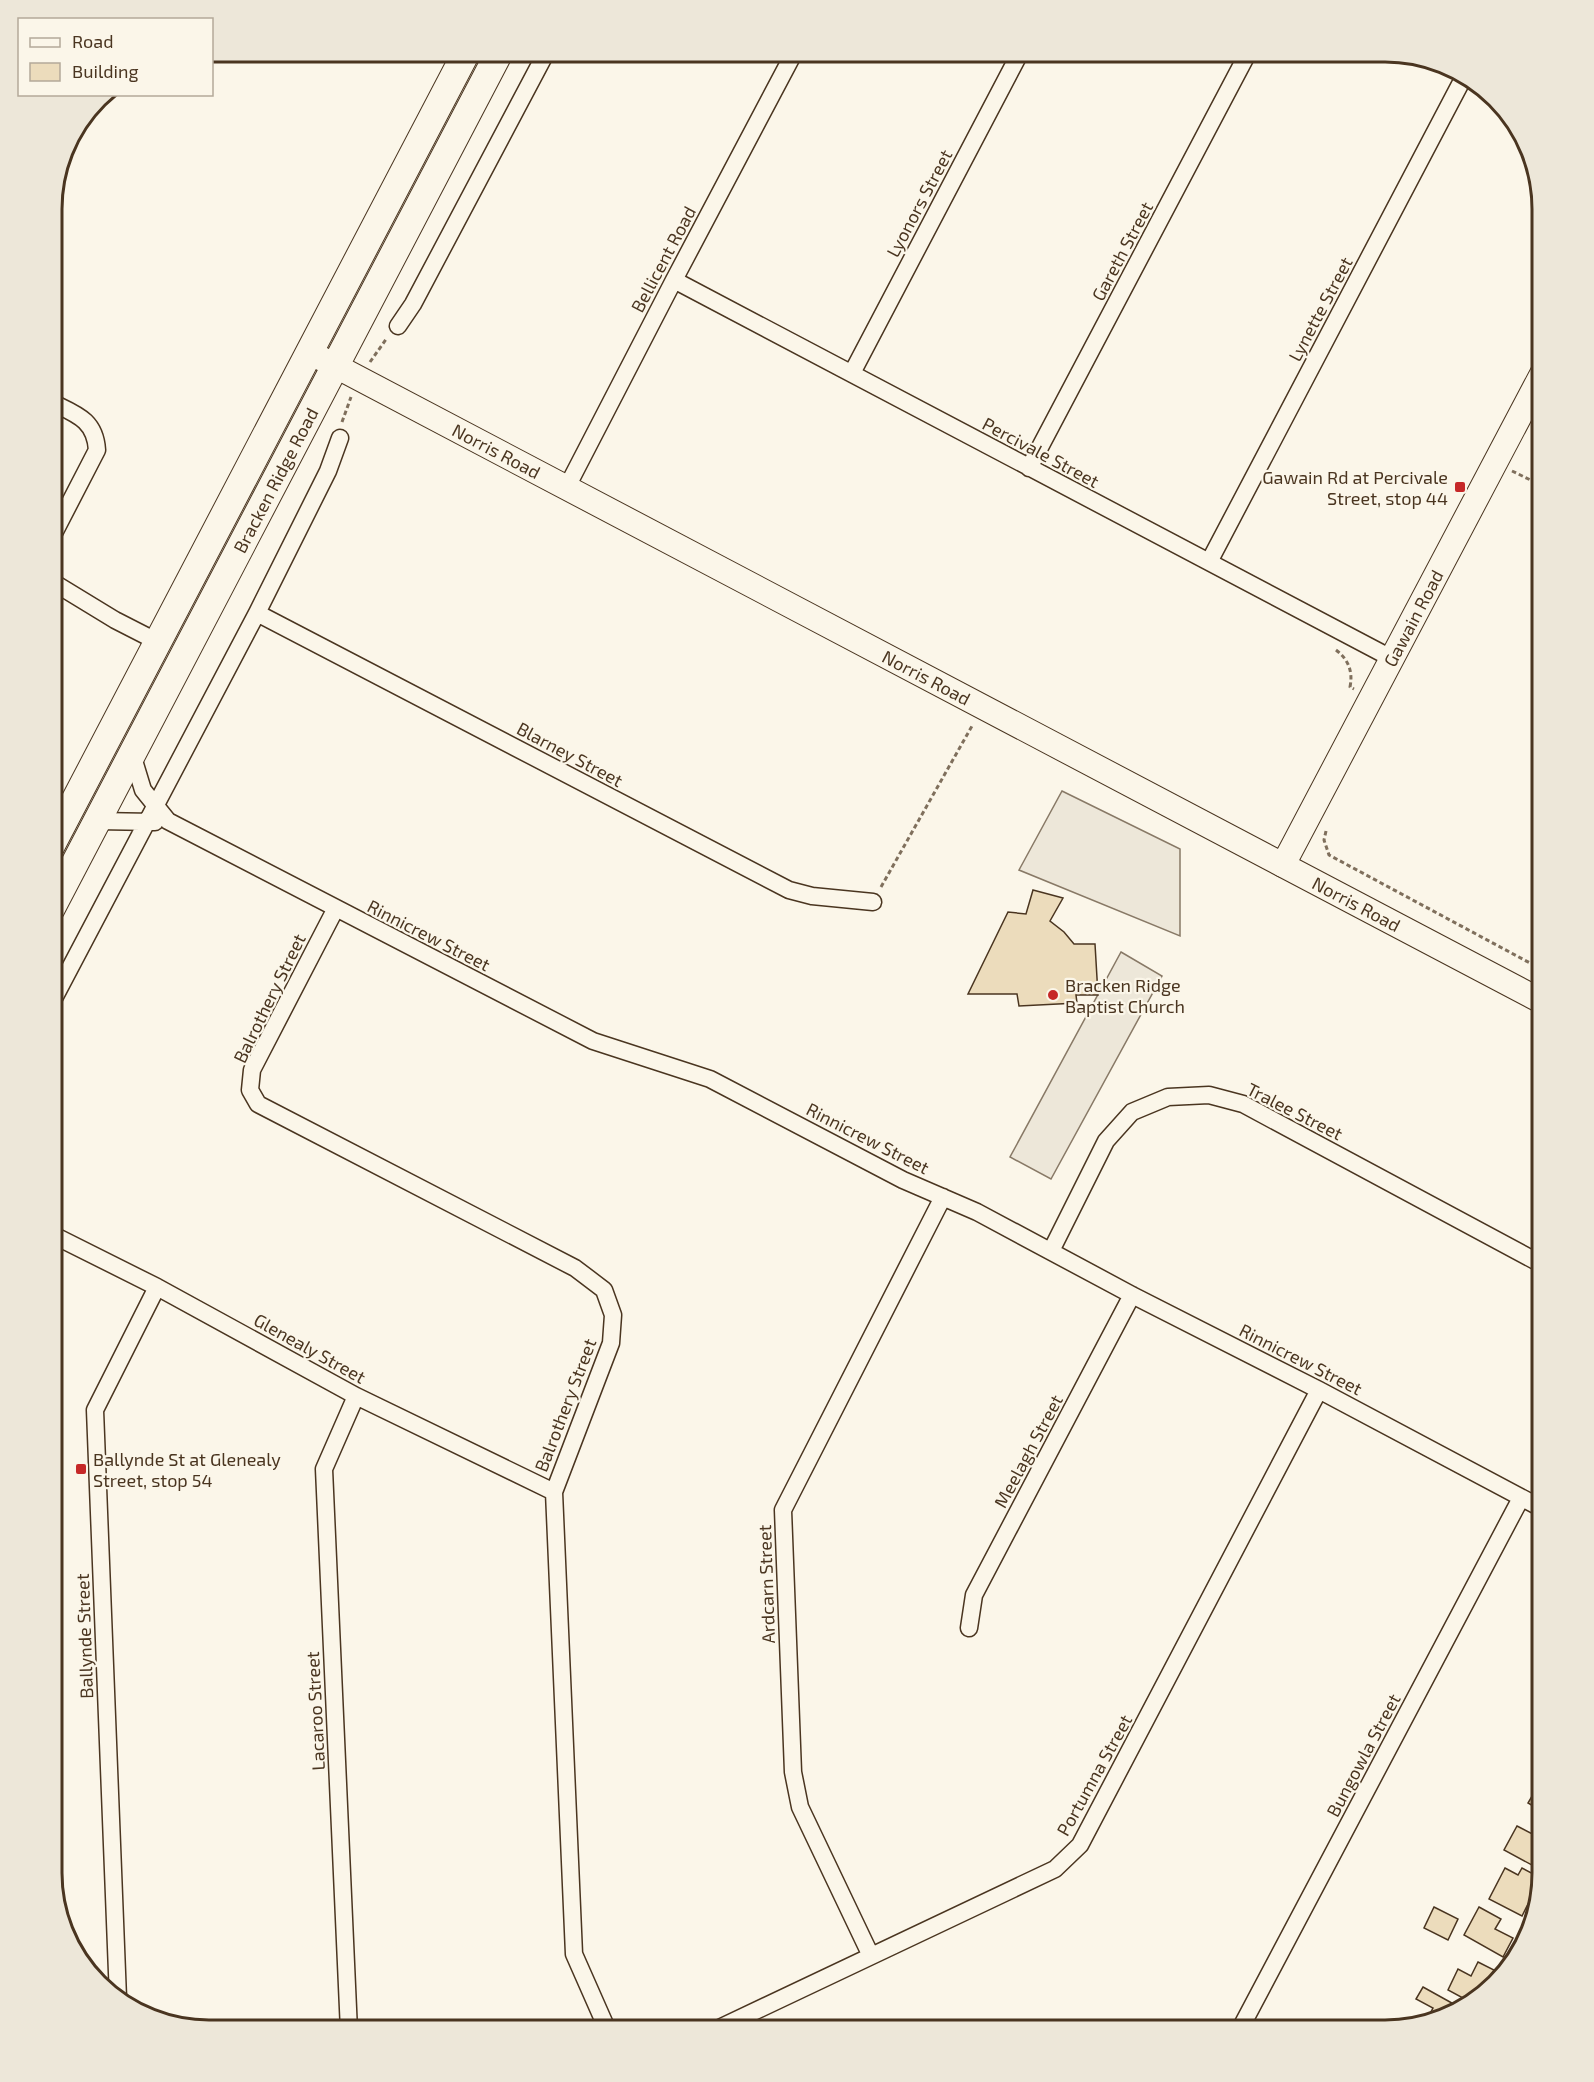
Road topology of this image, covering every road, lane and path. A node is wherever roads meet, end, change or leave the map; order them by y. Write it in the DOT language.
graph roads {
  1 [pos="461,62"];
  2 [pos="494,62"];
  3 [pos="542,62"];
  4 [pos="789,62"];
  5 [pos="1015,62"];
  6 [pos="1244,62"];
  7 [pos="1461,83"];
  8 [pos="674,280"];
  9 [pos="392,332"];
  10 [pos="377,350"];
  11 [pos="309,352"];
  12 [pos="336,366"];
  13 [pos="852,373"];
  14 [pos="1532,393"];
  15 [pos="348,403"];
  16 [pos="62,408"];
  17 [pos="341,430"];
  18 [pos="1496,462"];
  19 [pos="1029,468"];
  20 [pos="1532,480"];
  21 [pos="567,487"];
  22 [pos="62,518"];
  23 [pos="1209,562"];
  24 [pos="62,588"];
  25 [pos="257,613"];
  26 [pos="158,642"];
  27 [pos="1330,646"];
  28 [pos="1391,658"];
  29 [pos="1354,690"];
  30 [pos="973,725"];
  31 [pos="132,754"];
  32 [pos="156,807"];
  33 [pos="97,821"];
  34 [pos="168,821"];
  35 [pos="147,823"];
  36 [pos="1328,823"];
  37 [pos="62,826"];
  38 [pos="1283,865"];
  39 [pos="62,889"];
  40 [pos="873,902"];
  41 [pos="336,908"];
  42 [pos="1532,964"];
  43 [pos="62,984"];
  44 [pos="1532,996"];
  45 [pos="943,1197"];
  46 [pos="61,1239"];
  47 [pos="1051,1251"];
  48 [pos="1532,1259"];
  49 [pos="157,1287"];
  50 [pos="1132,1295"];
  51 [pos="1319,1390"];
  52 [pos="356,1396"];
  53 [pos="554,1492"];
  54 [pos="1521,1497"];
  55 [pos="1532,1503"];
  56 [pos="969,1628"];
  57 [pos="871,1956"];
  58 [pos="118,1989"];
  59 [pos="349,2020"];
  60 [pos="603,2020"];
  61 [pos="736,2020"];
  62 [pos="1245,2020"];
  1 -- 11 [label="main road, Bracken Ridge Road"];
  2 -- 12 [label="main road, Bracken Ridge Road"];
  3 -- 9 [label="street"];
  4 -- 8 [label="street, Bellicent Road"];
  5 -- 13 [label="street, Lyonors Street"];
  6 -- 19 [label="street, Gareth Street"];
  7 -- 23 [label="street, Lynette Street"];
  8 -- 13 [label="street, Percivale Street"];
  8 -- 21 [label="street, Bellicent Road"];
  9 -- 10 [label="path"];
  11 -- 12 [label="main road, Norris Road"];
  11 -- 26 [label="main road, Bracken Ridge Road"];
  12 -- 21 [label="main road, Norris Road"];
  12 -- 31 [label="main road, Bracken Ridge Road"];
  13 -- 19 [label="street, Percivale Street"];
  14 -- 18 [label="main road, Gawain Road"];
  15 -- 17 [label="path"];
  16 -- 22 [label="street"];
  17 -- 25 [label="street, Bracken Ridge Road"];
  18 -- 20 [label="path"];
  18 -- 28 [label="main road, Gawain Road"];
  19 -- 23 [label="street, Percivale Street"];
  21 -- 38 [label="main road, Norris Road"];
  23 -- 28 [label="street, Percivale Street"];
  24 -- 26 [label="street"];
  25 -- 32 [label="street, Bracken Ridge Road"];
  25 -- 40 [label="street, Blarney Street"];
  26 -- 37 [label="main road, Bracken Ridge Road"];
  27 -- 29 [label="path"];
  28 -- 38 [label="main road, Gawain Road"];
  30 -- 40 [label="path"];
  31 -- 32 [label="street, Rinnicrew Street"];
  31 -- 33 [label="main road, Bracken Ridge Road"];
  32 -- 34 [label="street, Rinnicrew Street"];
  32 -- 35 [label="street, Bracken Ridge Road"];
  33 -- 35 [label="street"];
  33 -- 39 [label="main road, Bracken Ridge Road"];
  34 -- 35 [label="street"];
  34 -- 41 [label="street, Rinnicrew Street"];
  35 -- 43 [label="street, Bracken Ridge Road"];
  36 -- 42 [label="path"];
  38 -- 44 [label="main road, Norris Road"];
  41 -- 45 [label="street, Rinnicrew Street"];
  41 -- 53 [label="street, Balrothery Street"];
  45 -- 47 [label="street, Rinnicrew Street"];
  45 -- 57 [label="street, Ardcarn Street"];
  46 -- 49 [label="street, Glenealy Street"];
  47 -- 48 [label="street, Tralee Street"];
  47 -- 50 [label="street, Rinnicrew Street"];
  49 -- 52 [label="street, Glenealy Street"];
  49 -- 58 [label="street, Ballynde Street"];
  50 -- 51 [label="street, Rinnicrew Street"];
  50 -- 56 [label="street, Meelagh Street"];
  51 -- 54 [label="street, Rinnicrew Street"];
  51 -- 57 [label="street, Portumna Street"];
  52 -- 53 [label="street, Glenealy Street"];
  52 -- 59 [label="street, Lacaroo Street"];
  53 -- 60 [label="street, Balrothery Street"];
  54 -- 55 [label="street, Rinnicrew Street"];
  54 -- 62 [label="street, Bungowla Street"];
  57 -- 61 [label="street, Portumna Street"];
}
